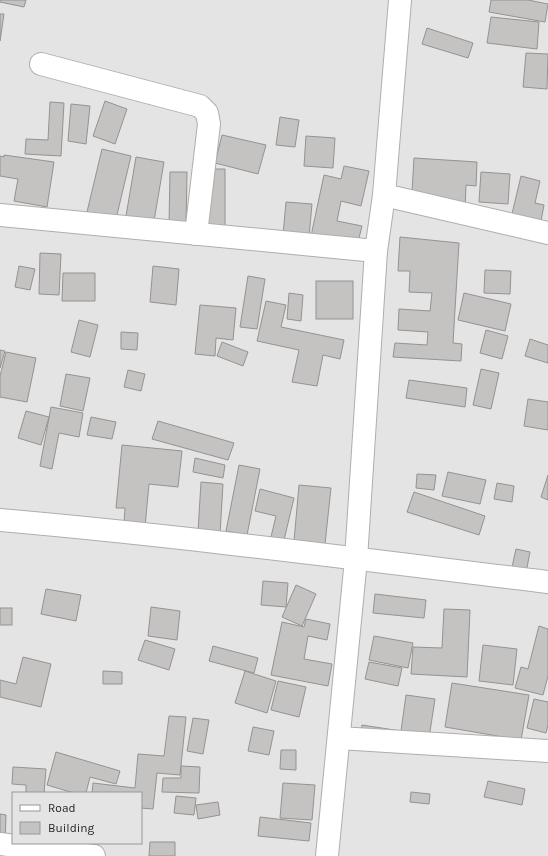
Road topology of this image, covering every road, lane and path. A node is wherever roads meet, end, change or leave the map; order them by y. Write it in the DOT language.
graph roads {
  1 [pos="400,0"];
  2 [pos="41,64"];
  3 [pos="384,195"];
  4 [pos="0,215"];
  5 [pos="548,233"];
  6 [pos="196,234"];
  7 [pos="376,252"];
  8 [pos="0,520"];
  9 [pos="356,558"];
  10 [pos="548,582"];
  11 [pos="339,738"];
  12 [pos="548,751"];
  13 [pos="0,844"];
  14 [pos="94,856"];
  15 [pos="327,856"];
  1 -- 3 [label="street"];
  2 -- 6 [label="street"];
  3 -- 5 [label="street"];
  3 -- 7 [label="street"];
  4 -- 6 [label="street"];
  6 -- 7 [label="street"];
  7 -- 9 [label="street"];
  8 -- 9 [label="street"];
  9 -- 10 [label="street"];
  9 -- 11 [label="street"];
  11 -- 12 [label="street"];
  11 -- 15 [label="street"];
  13 -- 14 [label="street"];
}
